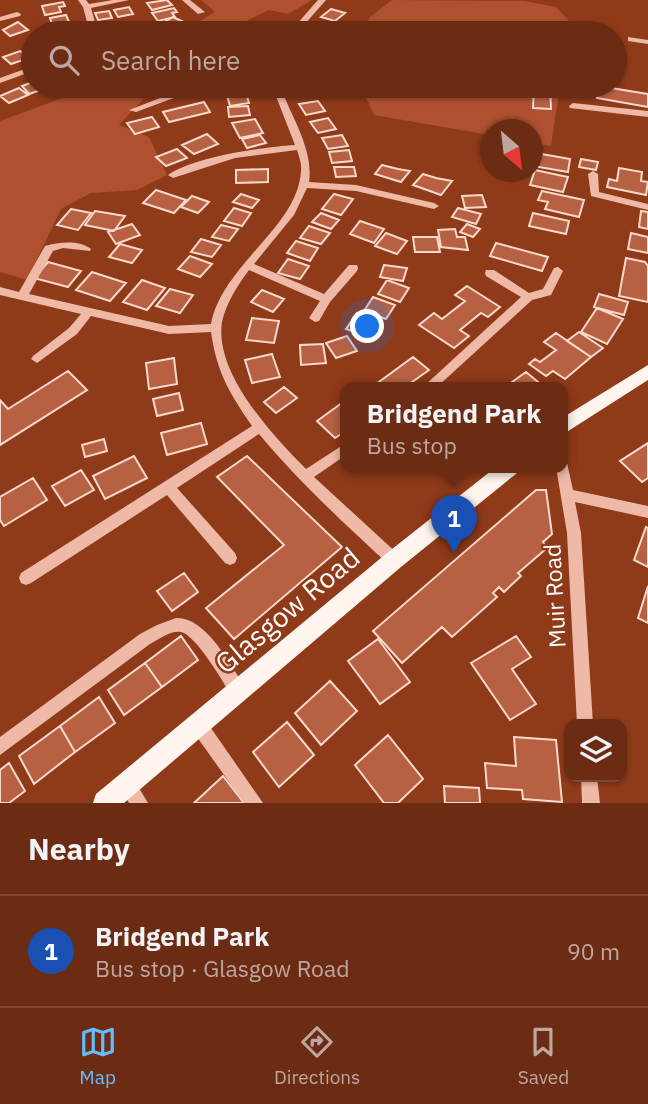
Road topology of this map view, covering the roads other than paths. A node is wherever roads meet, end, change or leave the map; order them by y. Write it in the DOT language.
graph roads {
  1 [pos="125,0"];
  2 [pos="187,0"];
  3 [pos="322,0"];
  4 [pos="84,4"];
  5 [pos="201,12"];
  6 [pos="17,14"];
  7 [pos="0,19"];
  8 [pos="90,21"];
  9 [pos="304,21"];
  10 [pos="631,39"];
  11 [pos="648,42"];
  12 [pos="21,73"];
  13 [pos="0,81"];
  14 [pos="167,98"];
  15 [pos="281,98"];
  16 [pos="573,106"];
  17 [pos="133,110"];
  18 [pos="648,114"];
  19 [pos="299,147"];
  20 [pos="593,174"];
  21 [pos="173,175"];
  22 [pos="304,185"];
  23 [pos="434,206"];
  24 [pos="648,207"];
  25 [pos="86,249"];
  26 [pos="247,265"];
  27 [pos="353,268"];
  28 [pos="558,271"];
  29 [pos="490,273"];
  30 [pos="0,291"];
  31 [pos="22,296"];
  32 [pos="528,297"];
  33 [pos="326,299"];
  34 [pos="89,311"];
  35 [pos="315,318"];
  36 [pos="216,328"];
  37 [pos="37,359"];
  38 [pos="648,371"];
  39 [pos="434,382"];
  40 [pos="568,424"];
  41 [pos="259,428"];
  42 [pos="340,452"];
  43 [pos="503,473"];
  44 [pos="563,473"];
  45 [pos="306,476"];
  46 [pos="169,488"];
  47 [pos="568,495"];
  48 [pos="648,512"];
  49 [pos="230,558"];
  50 [pos="394,560"];
  51 [pos="26,578"];
  52 [pos="237,691"];
  53 [pos="585,719"];
  54 [pos="198,724"];
  55 [pos="0,747"];
  56 [pos="589,782"];
  57 [pos="127,784"];
  58 [pos="105,803"];
  59 [pos="139,803"];
  60 [pos="254,803"];
  61 [pos="591,803"];
  1 -- 4 [label="street"];
  2 -- 5 [label="street"];
  3 -- 9 [label="street"];
  4 -- 8 [label="street"];
  6 -- 7 [label="street"];
  10 -- 11 [label="street"];
  12 -- 13 [label="street"];
  14 -- 17 [label="street"];
  15 -- 19 [label="street"];
  16 -- 18 [label="street"];
  19 -- 21 [label="street"];
  19 -- 22 [label="street"];
  20 -- 24 [label="street"];
  22 -- 23 [label="street"];
  22 -- 26 [label="street"];
  25 -- 31 [label="street"];
  26 -- 33 [label="street"];
  26 -- 36 [label="street"];
  27 -- 33 [label="street"];
  28 -- 32 [label="street"];
  29 -- 32 [label="street"];
  30 -- 31 [label="street"];
  31 -- 34 [label="street"];
  32 -- 39 [label="street"];
  33 -- 35 [label="street"];
  34 -- 36 [label="street"];
  34 -- 37 [label="street"];
  36 -- 41 [label="street"];
  38 -- 40 [label="main road"];
  41 -- 45 [label="street"];
  41 -- 46 [label="street"];
  42 -- 45 [label="street"];
  43 -- 50 [label="main road, Glasgow Road"];
  44 -- 47 [label="street, Muir Road"];
  45 -- 50 [label="street"];
  46 -- 49 [label="street"];
  46 -- 51 [label="street"];
  47 -- 48 [label="street"];
  47 -- 53 [label="street, Muir Road"];
  50 -- 52 [label="main road, Glasgow Road"];
  52 -- 54 [label="main road, Glasgow Road"];
  52 -- 55 [label="street"];
  54 -- 57 [label="main road, Glasgow Road"];
  54 -- 60 [label="street"];
  56 -- 61 [label="street"];
  57 -- 58 [label="main road, Glasgow Road"];
  57 -- 59 [label="street"];
}
